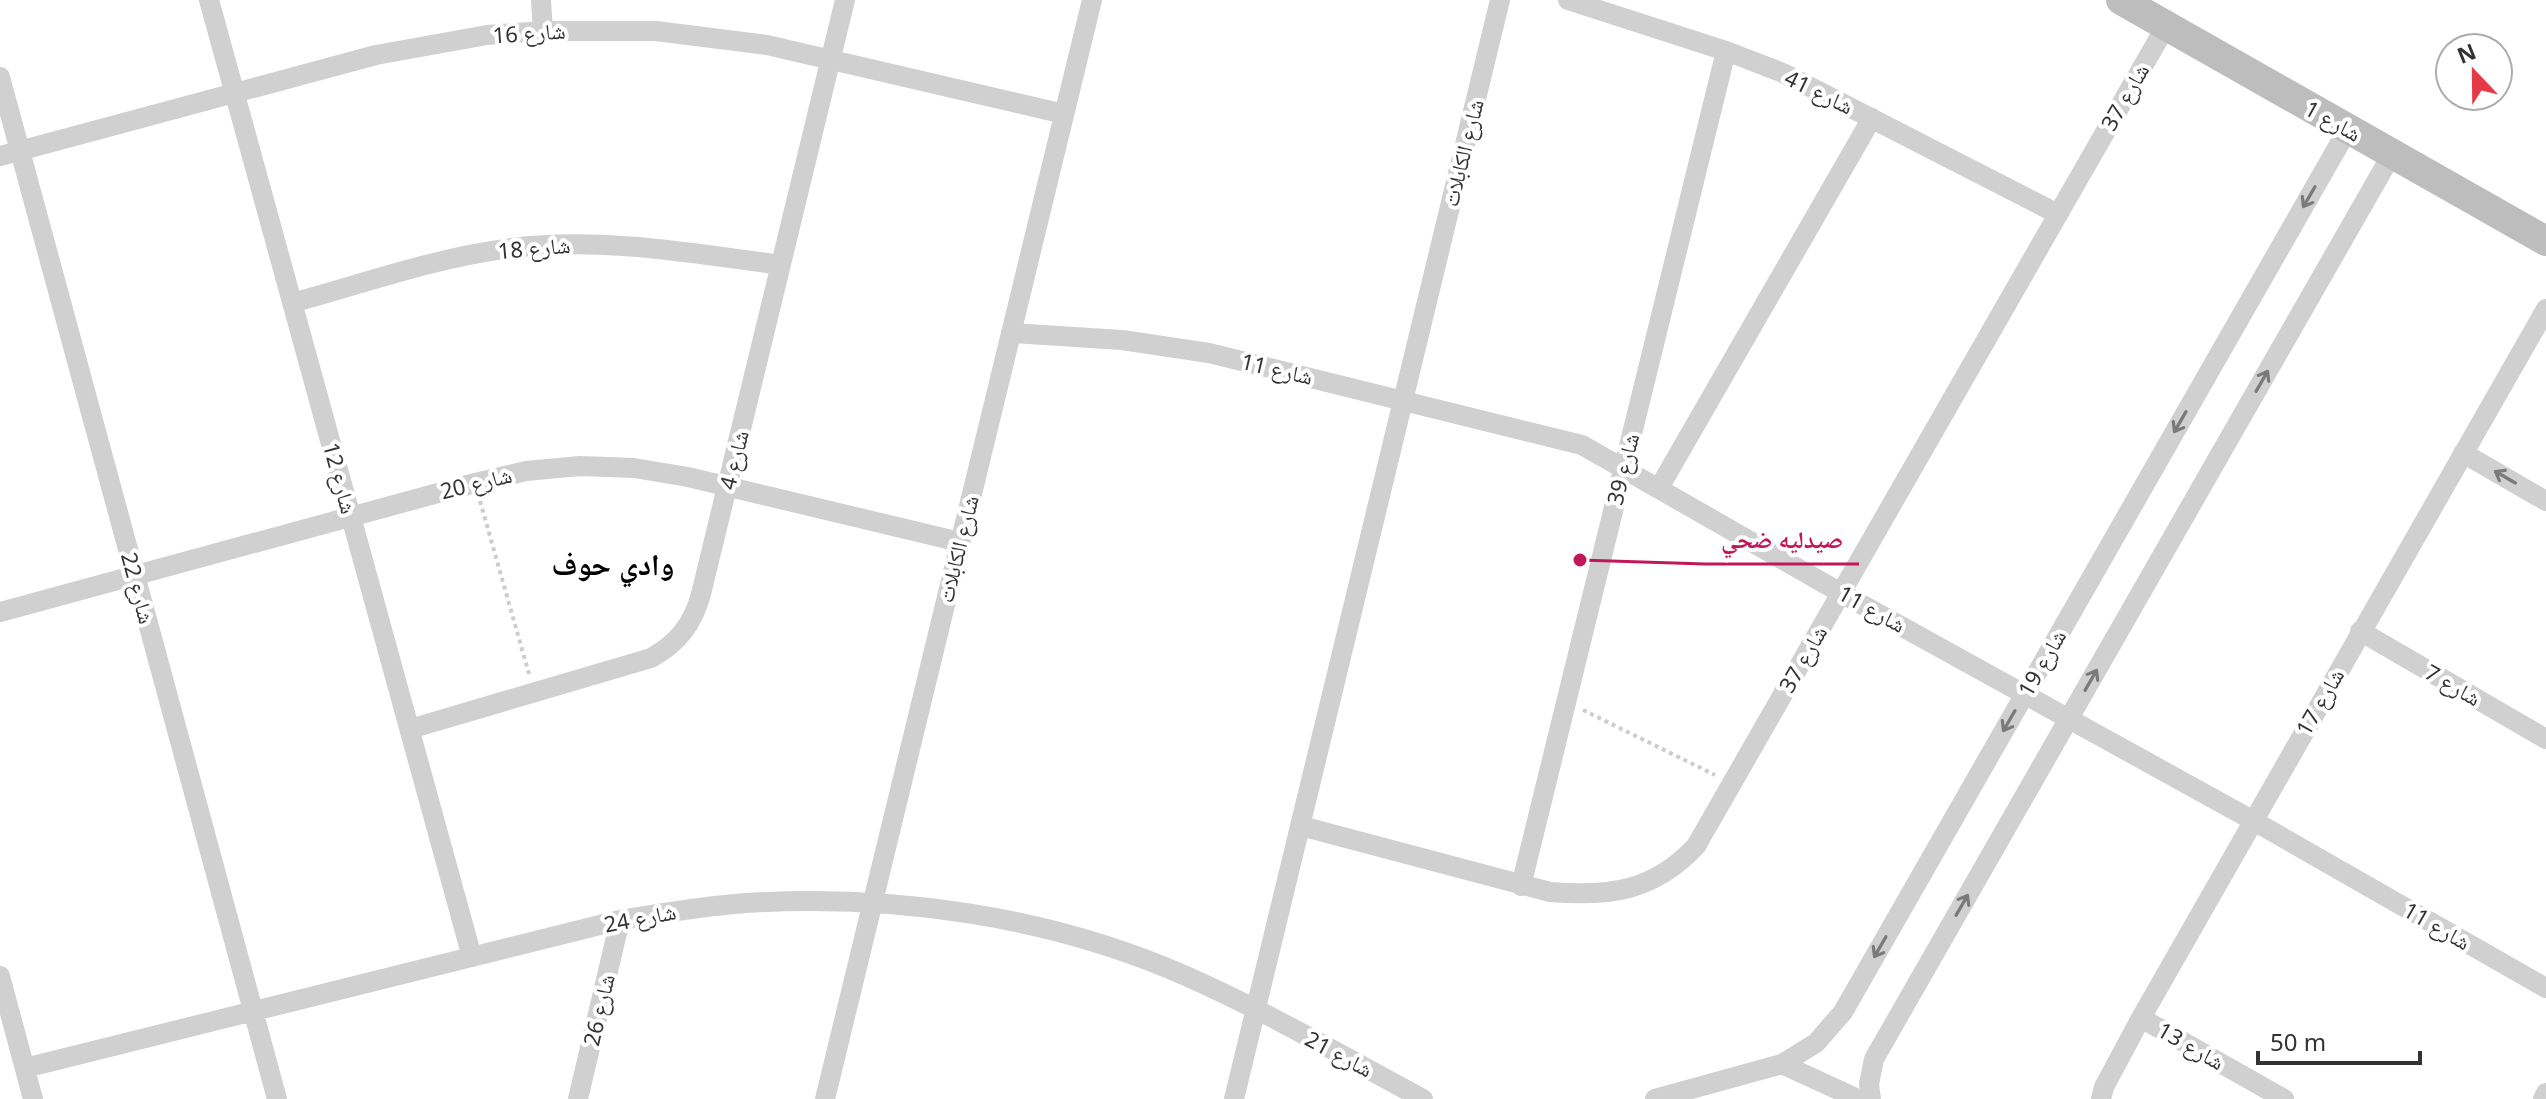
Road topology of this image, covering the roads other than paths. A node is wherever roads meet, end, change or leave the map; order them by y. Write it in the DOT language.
graph roads {
  1 [pos="209,0"];
  2 [pos="541,0"];
  3 [pos="845,0"];
  4 [pos="1092,0"];
  5 [pos="1500,0"];
  6 [pos="1568,0"];
  7 [pos="2121,0"];
  8 [pos="2166,26"];
  9 [pos="543,31"];
  10 [pos="1726,51"];
  11 [pos="831,59"];
  12 [pos="0,77"];
  13 [pos="234,93"];
  14 [pos="1064,114"];
  15 [pos="1872,118"];
  16 [pos="2348,129"];
  17 [pos="10,154"];
  18 [pos="2392,154"];
  19 [pos="2058,214"];
  20 [pos="2546,241"];
  21 [pos="781,265"];
  22 [pos="292,303"];
  23 [pos="2546,309"];
  24 [pos="1011,333"];
  25 [pos="1404,400"];
  26 [pos="2463,453"];
  27 [pos="1623,468"];
  28 [pos="727,487"];
  29 [pos="1659,488"];
  30 [pos="2546,501"];
  31 [pos="351,515"];
  32 [pos="960,542"];
  33 [pos="135,575"];
  34 [pos="1841,593"];
  35 [pos="0,612"];
  36 [pos="2360,631"];
  37 [pos="2025,694"];
  38 [pos="2069,719"];
  39 [pos="410,729"];
  40 [pos="2546,739"];
  41 [pos="2252,820"];
  42 [pos="1301,826"];
  43 [pos="1521,886"];
  44 [pos="872,903"];
  45 [pos="620,920"];
  46 [pos="472,957"];
  47 [pos="0,976"];
  48 [pos="2546,988"];
  49 [pos="1256,1009"];
  50 [pos="253,1011"];
  51 [pos="2141,1018"];
  52 [pos="1782,1064"];
  53 [pos="25,1068"];
  54 [pos="2546,1093"];
  55 [pos="33,1099"];
  56 [pos="277,1099"];
  57 [pos="578,1099"];
  58 [pos="825,1099"];
  59 [pos="1234,1099"];
  60 [pos="1423,1099"];
  61 [pos="1655,1099"];
  62 [pos="1858,1099"];
  63 [pos="1871,1099"];
  64 [pos="2101,1099"];
  65 [pos="2284,1099"];
  66 [pos="2543,1099"];
  1 -- 13 [label="street, شارع 12"];
  2 -- 9 [label="street"];
  3 -- 11 [label="street, شارع 4"];
  4 -- 14 [label="street, شارع الكابلات"];
  5 -- 25 [label="street, شارع الكابلات"];
  6 -- 10 [label="street, شارع 41"];
  7 -- 8 [label="street, شارع 1"];
  8 -- 16 [label="street, شارع 1"];
  8 -- 19 [label="street, شارع 37"];
  9 -- 11 [label="street, شارع 16"];
  9 -- 13 [label="street, شارع 16"];
  10 -- 15 [label="street, شارع 41"];
  10 -- 27 [label="street, شارع 39"];
  11 -- 14 [label="street, شارع 16"];
  11 -- 21 [label="street, شارع 4"];
  12 -- 17 [label="street, شارع 22"];
  13 -- 17 [label="street, شارع 16"];
  13 -- 22 [label="street, شارع 12"];
  14 -- 24 [label="street, شارع الكابلات"];
  15 -- 19 [label="street, شارع 41"];
  15 -- 29 [label="street, شارع 39"];
  16 -- 18 [label="street, شارع 1"];
  16 -- 37 [label="street, شارع 19, one-way"];
  17 -- 33 [label="street, شارع 22"];
  18 -- 20 [label="street, شارع 1"];
  38 -- 18 [label="street, one-way"];
  19 -- 34 [label="street, شارع 37"];
  21 -- 22 [label="street, شارع 18"];
  21 -- 28 [label="street, شارع 4"];
  22 -- 31 [label="street, شارع 12"];
  23 -- 26 [label="street, شارع 17"];
  24 -- 25 [label="street, شارع 11"];
  24 -- 32 [label="street, شارع الكابلات"];
  25 -- 27 [label="street, شارع 11"];
  25 -- 42 [label="street, شارع الكابلات"];
  30 -- 26 [label="street, one-way"];
  26 -- 36 [label="street, شارع 17"];
  27 -- 29 [label="street, شارع 11"];
  27 -- 43 [label="street, شارع 39"];
  28 -- 31 [label="street, شارع 20"];
  28 -- 32 [label="street, شارع 20"];
  28 -- 39 [label="street, شارع 4"];
  29 -- 34 [label="street, شارع 11"];
  31 -- 33 [label="street, شارع 20"];
  31 -- 39 [label="street, شارع 12"];
  32 -- 44 [label="street, شارع الكابلات"];
  33 -- 35 [label="street, شارع 20"];
  33 -- 50 [label="street, شارع 22"];
  34 -- 37 [label="street, شارع 11"];
  34 -- 43 [label="street, شارع 37"];
  36 -- 40 [label="street, شارع 7"];
  36 -- 41 [label="street, شارع 17"];
  37 -- 38 [label="street, شارع 11"];
  37 -- 52 [label="street, شارع 19, one-way"];
  38 -- 41 [label="street, شارع 11"];
  63 -- 38 [label="street, one-way"];
  39 -- 46 [label="street, شارع 12"];
  41 -- 48 [label="street, شارع 11"];
  41 -- 51 [label="street, شارع 17"];
  42 -- 43 [label="street, شارع 37"];
  42 -- 49 [label="street, شارع الكابلات"];
  44 -- 45 [label="street, شارع 24"];
  44 -- 49 [label="street, شارع 24"];
  44 -- 58 [label="street, شارع الكابلات"];
  45 -- 46 [label="street, شارع 24"];
  45 -- 57 [label="street, شارع 26"];
  46 -- 50 [label="street, شارع 24"];
  47 -- 53 [label="street"];
  49 -- 59 [label="street, شارع الكابلات"];
  49 -- 60 [label="street, شارع 21"];
  50 -- 53 [label="street, شارع 24"];
  50 -- 56 [label="street, شارع 22"];
  51 -- 64 [label="street, شارع 17"];
  51 -- 65 [label="street, شارع 13"];
  52 -- 61 [label="street, شارع 19"];
  52 -- 62 [label="street"];
  53 -- 55 [label="street"];
  54 -- 66 [label="street"];
}
